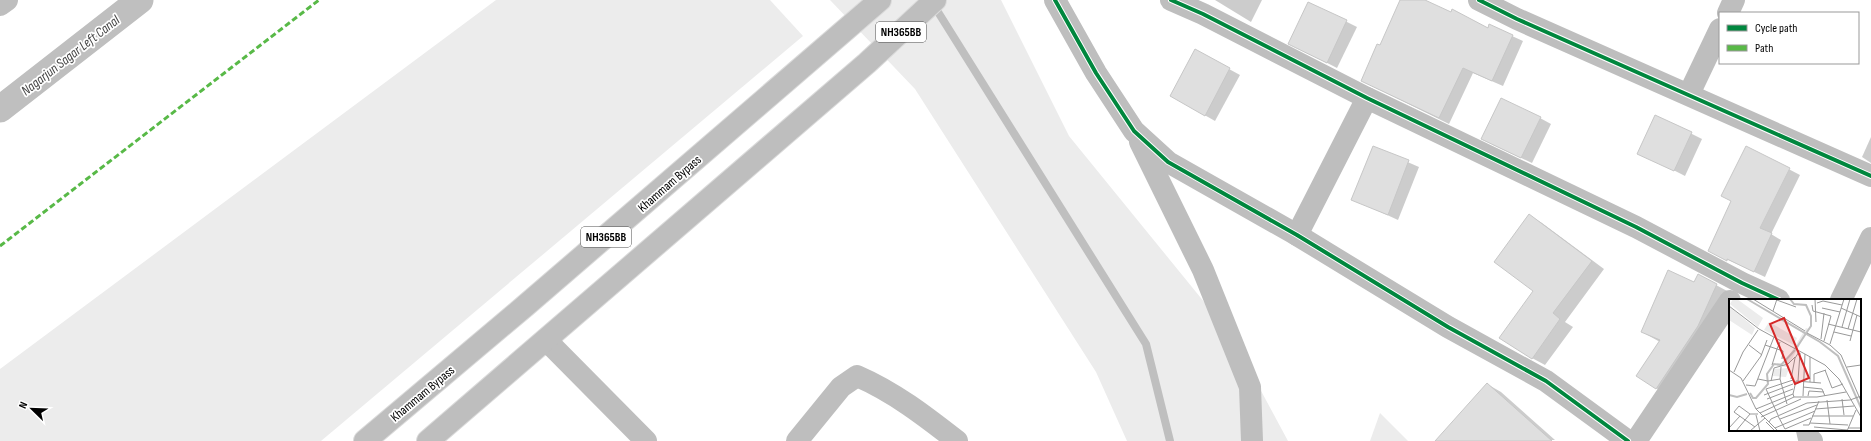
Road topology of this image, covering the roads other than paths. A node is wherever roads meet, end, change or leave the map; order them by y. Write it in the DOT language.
graph roads {
  1 [pos="7,0"];
  2 [pos="880,0"];
  3 [pos="934,0"];
  4 [pos="1055,0"];
  5 [pos="1171,0"];
  6 [pos="1478,0"];
  7 [pos="1734,0"];
  8 [pos="0,6"];
  9 [pos="1728,12"];
  10 [pos="1719,31"];
  11 [pos="1689,94"];
  12 [pos="1368,98"];
  13 [pos="1134,131"];
  14 [pos="1871,176"];
  15 [pos="1297,235"];
  16 [pos="1871,238"];
  17 [pos="1734,295"];
  18 [pos="1770,299"];
  19 [pos="1841,299"];
  20 [pos="1729,302"];
  21 [pos="546,340"];
  22 [pos="1807,431"];
  23 [pos="365,441"];
  24 [pos="428,441"];
  25 [pos="646,441"];
  26 [pos="797,441"];
  27 [pos="957,441"];
  28 [pos="1252,441"];
  29 [pos="1628,441"];
  30 [pos="1636,441"];
  31 [pos="1812,441"];
  1 -- 8 [label="main road"];
  2 -- 23 [label="main road, Khammam Bypass / NH365BB"];
  3 -- 21 [label="main road, NH365BB"];
  4 -- 13 [label="main road"];
  5 -- 12 [label="main road"];
  6 -- 11 [label="main road"];
  7 -- 9 [label="main road"];
  10 -- 11 [label="main road"];
  11 -- 14 [label="main road"];
  12 -- 15 [label="main road"];
  12 -- 17 [label="main road"];
  13 -- 15 [label="main road"];
  13 -- 28 [label="main road"];
  15 -- 29 [label="main road"];
  16 -- 19 [label="main road"];
  17 -- 18 [label="main road"];
  20 -- 30 [label="main road"];
  21 -- 24 [label="main road, NH365BB"];
  21 -- 25 [label="main road"];
  22 -- 31 [label="main road"];
  26 -- 27 [label="main road"];
}
